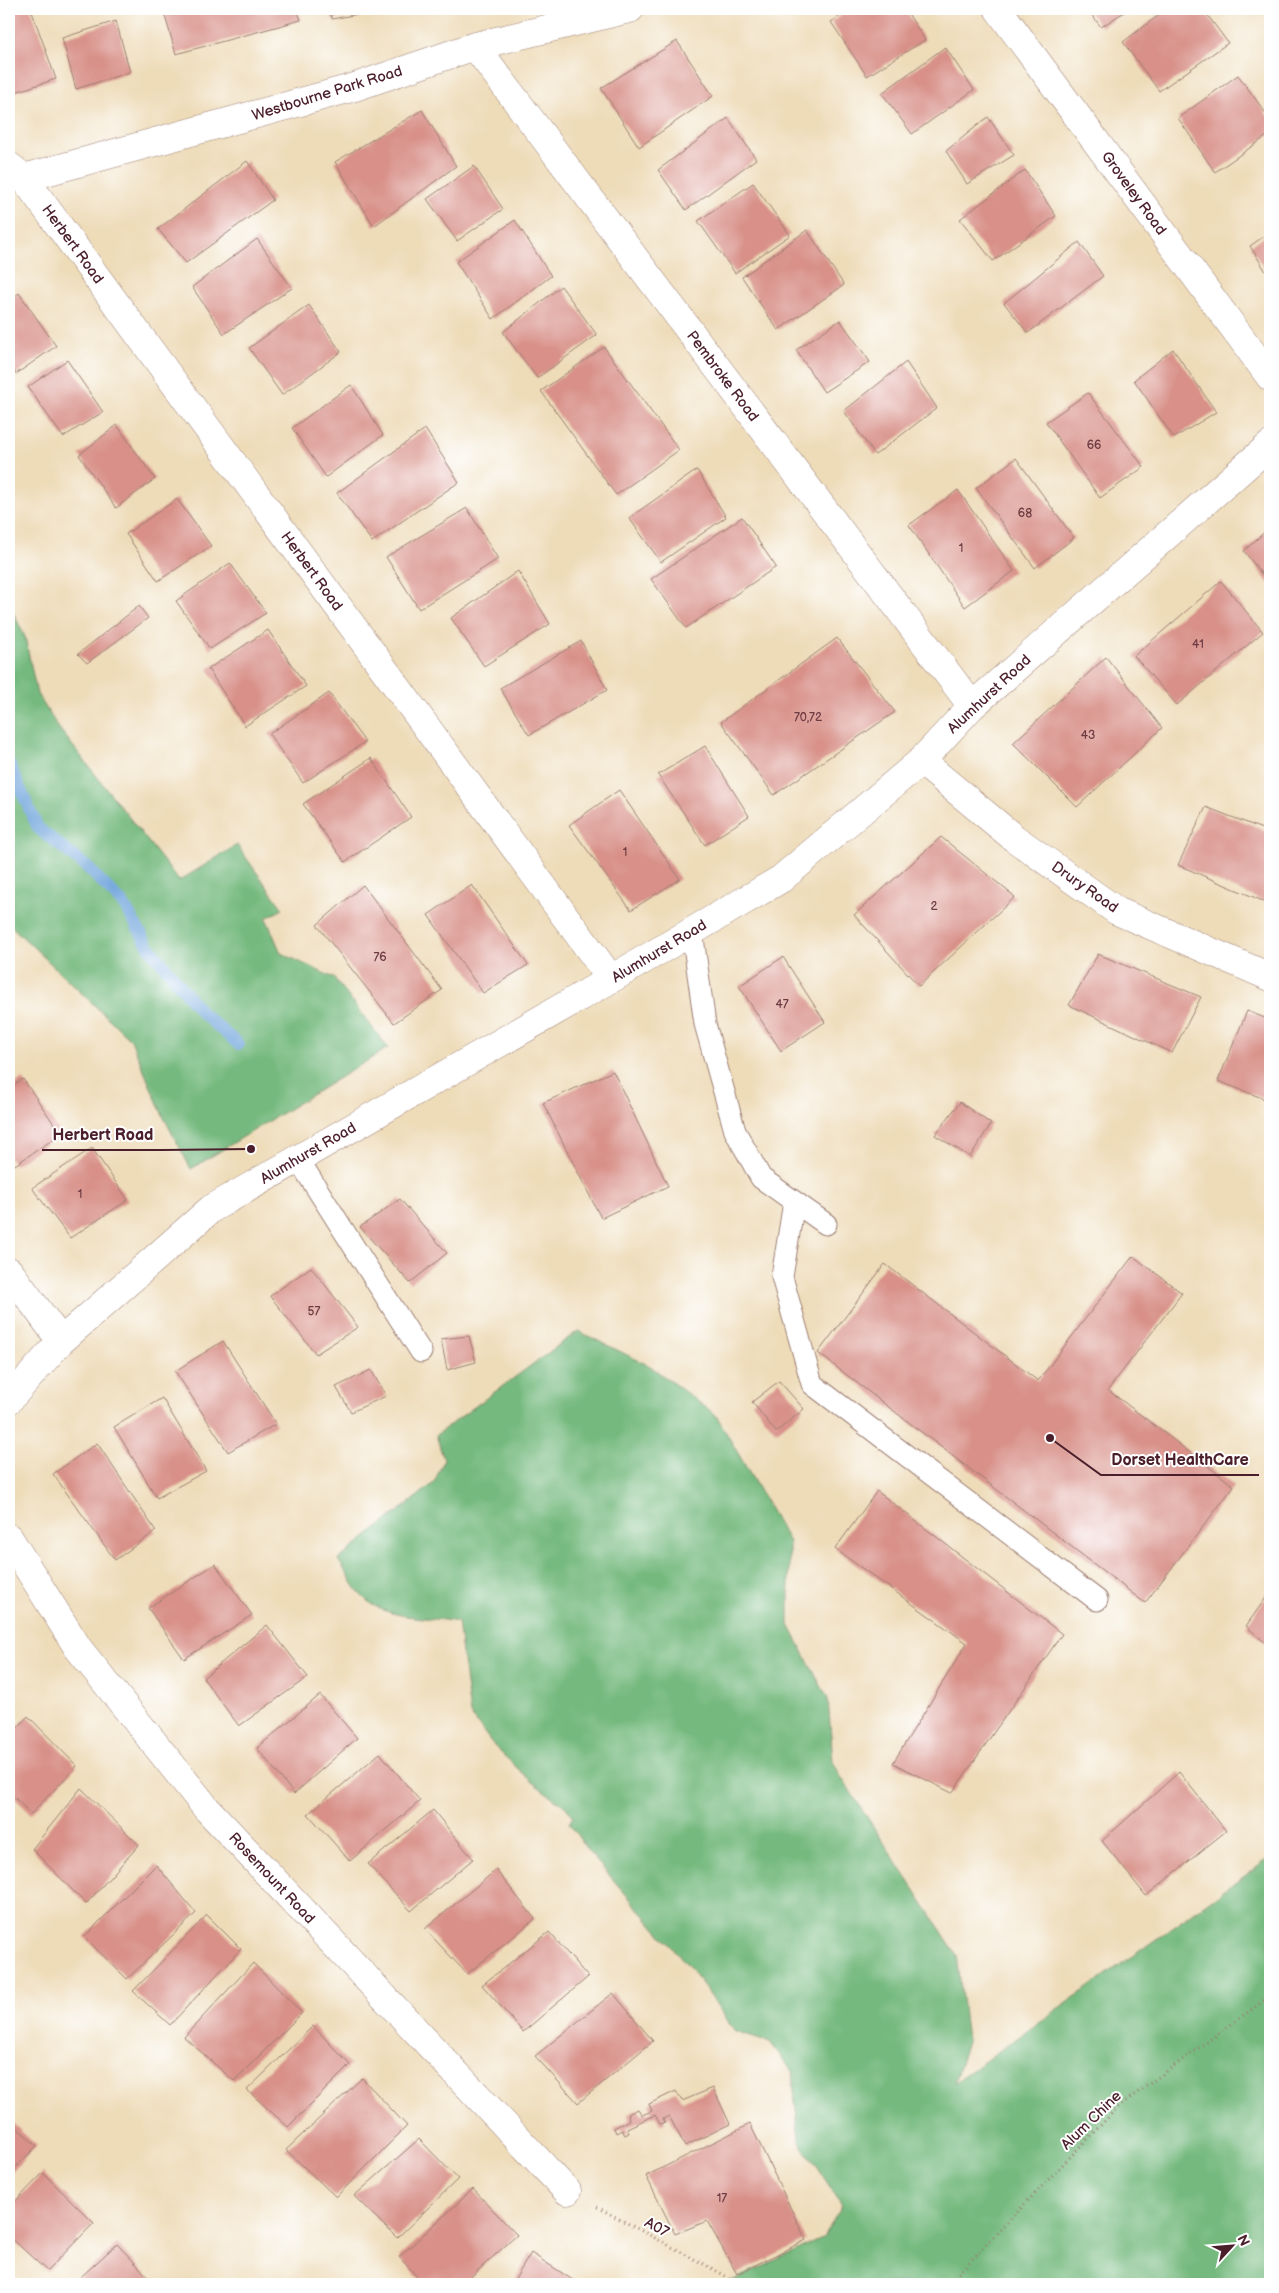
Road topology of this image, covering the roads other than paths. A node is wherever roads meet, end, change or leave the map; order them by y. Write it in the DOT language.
graph roads {
  1 [pos="630,9"];
  2 [pos="998,9"];
  3 [pos="475,46"];
  4 [pos="16,172"];
  5 [pos="1270,377"];
  6 [pos="1270,445"];
  7 [pos="972,706"];
  8 [pos="921,761"];
  9 [pos="692,931"];
  10 [pos="1270,977"];
  11 [pos="611,979"];
  12 [pos="298,1159"];
  13 [pos="794,1202"];
  14 [pos="826,1224"];
  15 [pos="9,1271"];
  16 [pos="61,1341"];
  17 [pos="421,1352"];
  18 [pos="9,1400"];
  19 [pos="9,1538"];
  20 [pos="1097,1600"];
  21 [pos="567,2191"];
  1 -- 3 [label="street, Westbourne Park Road"];
  2 -- 5 [label="street, Groveley Road"];
  3 -- 4 [label="street, Westbourne Park Road"];
  3 -- 7 [label="street, Pembroke Road"];
  4 -- 11 [label="street, Herbert Road"];
  6 -- 7 [label="street, Alumhurst Road"];
  7 -- 8 [label="street, Alumhurst Road"];
  8 -- 9 [label="street, Alumhurst Road"];
  8 -- 10 [label="street, Drury Road"];
  9 -- 11 [label="street, Alumhurst Road"];
  9 -- 13 [label="lane"];
  11 -- 12 [label="street, Alumhurst Road"];
  12 -- 16 [label="street, Alumhurst Road"];
  12 -- 17 [label="lane"];
  13 -- 14 [label="lane"];
  13 -- 20 [label="lane"];
  15 -- 16 [label="street"];
  16 -- 18 [label="street, Alumhurst Road"];
  19 -- 21 [label="street, Rosemount Road"];
}
